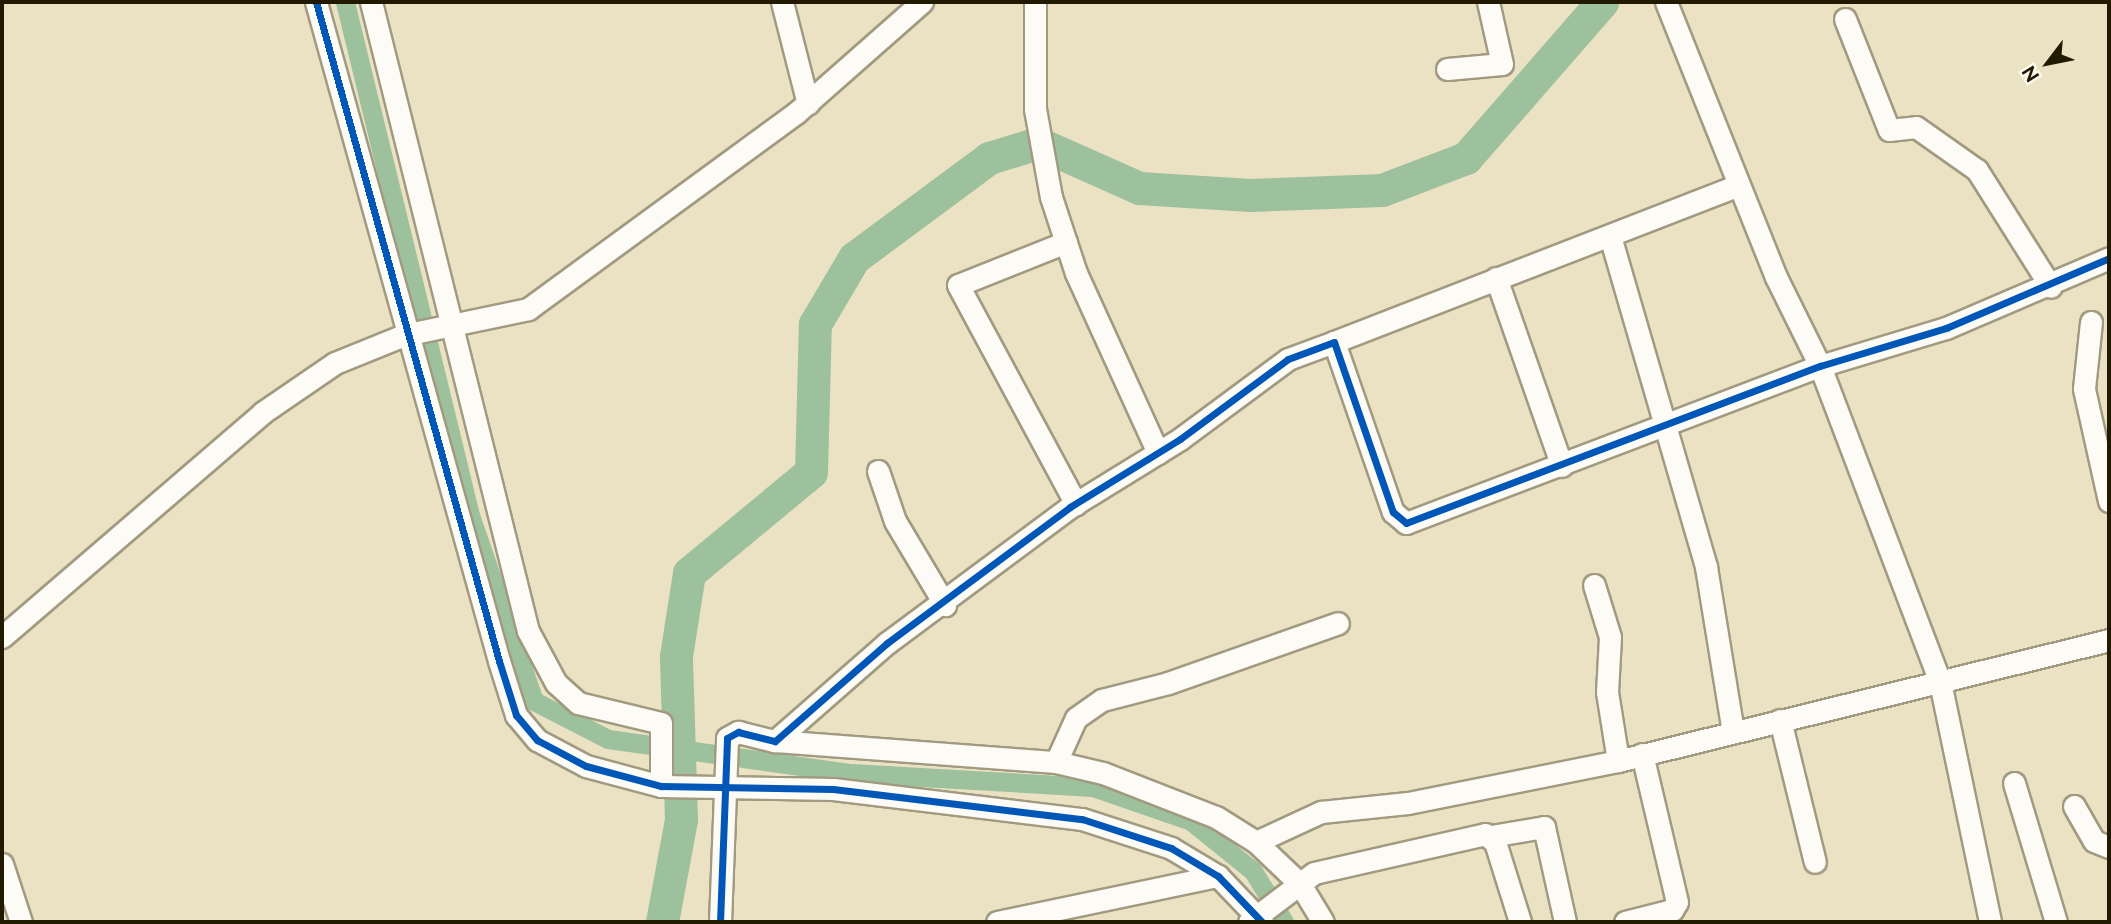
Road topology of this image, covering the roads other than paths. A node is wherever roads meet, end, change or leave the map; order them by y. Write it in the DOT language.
graph roads {
  1 [pos="316,2"];
  2 [pos="371,2"];
  3 [pos="782,2"];
  4 [pos="922,2"];
  5 [pos="1035,2"];
  6 [pos="1488,2"];
  7 [pos="1665,2"];
  8 [pos="1845,19"];
  9 [pos="1447,69"];
  10 [pos="808,104"];
  11 [pos="1738,185"];
  12 [pos="1610,236"];
  13 [pos="1066,242"];
  14 [pos="2109,258"];
  15 [pos="1496,278"];
  16 [pos="2051,287"];
  17 [pos="2091,322"];
  18 [pos="451,327"];
  19 [pos="409,334"];
  20 [pos="1334,342"];
  21 [pos="1820,366"];
  22 [pos="1661,428"];
  23 [pos="1158,453"];
  24 [pos="1562,466"];
  25 [pos="878,471"];
  26 [pos="2109,501"];
  27 [pos="1076,504"];
  28 [pos="1594,585"];
  29 [pos="945,605"];
  30 [pos="1338,623"];
  31 [pos="2,637"];
  32 [pos="2109,640"];
  33 [pos="1940,682"];
  34 [pos="1780,720"];
  35 [pos="1733,731"];
  36 [pos="775,741"];
  37 [pos="1642,754"];
  38 [pos="1618,761"];
  39 [pos="1056,762"];
  40 [pos="2014,783"];
  41 [pos="716,785"];
  42 [pos="666,786"];
  43 [pos="2074,806"];
  44 [pos="1491,836"];
  45 [pos="1256,842"];
  46 [pos="2109,848"];
  47 [pos="1815,862"];
  48 [pos="2,864"];
  49 [pos="1218,876"];
  50 [pos="1298,887"];
  51 [pos="1259,918"];
  52 [pos="21,922"];
  53 [pos="720,922"];
  54 [pos="997,922"];
  55 [pos="1323,922"];
  56 [pos="1520,922"];
  57 [pos="1565,922"];
  58 [pos="1625,922"];
  59 [pos="1990,922"];
  60 [pos="2056,922"];
  1 -- 19 [label="street"];
  2 -- 18 [label="street"];
  3 -- 10 [label="street"];
  4 -- 10 [label="street"];
  5 -- 13 [label="street"];
  6 -- 9 [label="street"];
  7 -- 11 [label="street"];
  8 -- 16 [label="street"];
  10 -- 18 [label="street"];
  11 -- 12 [label="street"];
  11 -- 21 [label="street"];
  12 -- 15 [label="street"];
  12 -- 22 [label="street"];
  13 -- 23 [label="street"];
  13 -- 27 [label="street"];
  14 -- 16 [label="street"];
  15 -- 20 [label="street"];
  15 -- 24 [label="street"];
  16 -- 21 [label="street"];
  17 -- 26 [label="street"];
  18 -- 19 [label="street"];
  18 -- 42 [label="street"];
  19 -- 31 [label="street"];
  19 -- 42 [label="street"];
  20 -- 23 [label="street"];
  20 -- 24 [label="street"];
  21 -- 22 [label="street"];
  21 -- 33 [label="street"];
  22 -- 24 [label="street"];
  22 -- 35 [label="street"];
  23 -- 27 [label="street"];
  25 -- 29 [label="street"];
  27 -- 29 [label="street"];
  28 -- 38 [label="street"];
  29 -- 36 [label="street"];
  30 -- 39 [label="street"];
  32 -- 33 [label="street"];
  33 -- 34 [label="street"];
  33 -- 59 [label="street"];
  34 -- 35 [label="street"];
  34 -- 47 [label="street"];
  35 -- 37 [label="street"];
  36 -- 39 [label="street"];
  36 -- 41 [label="street"];
  37 -- 38 [label="street"];
  37 -- 58 [label="street"];
  38 -- 45 [label="street"];
  39 -- 45 [label="street"];
  40 -- 60 [label="street"];
  41 -- 42 [label="street"];
  41 -- 49 [label="street"];
  41 -- 53 [label="street"];
  43 -- 46 [label="street"];
  44 -- 50 [label="street"];
  44 -- 56 [label="street"];
  44 -- 57 [label="street"];
  45 -- 50 [label="street"];
  48 -- 52 [label="street"];
  49 -- 51 [label="street"];
  49 -- 54 [label="street"];
  50 -- 51 [label="street"];
  50 -- 55 [label="street"];
}
